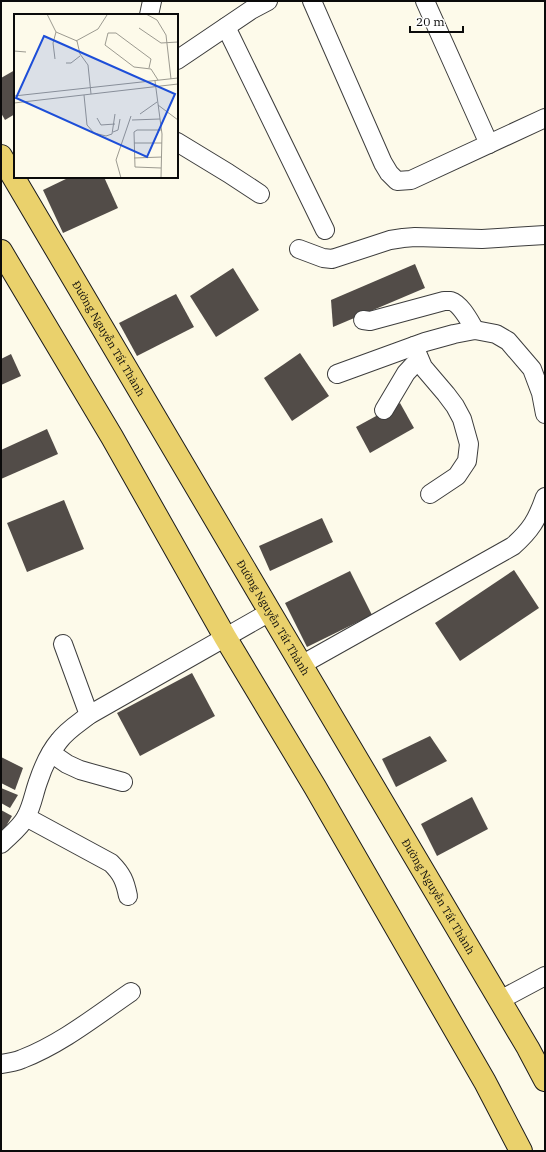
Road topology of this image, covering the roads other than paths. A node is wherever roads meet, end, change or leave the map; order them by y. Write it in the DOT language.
graph roads {
  1 [pos="152,1"];
  2 [pos="268,1"];
  3 [pos="312,1"];
  4 [pos="425,1"];
  5 [pos="149,14"];
  6 [pos="226,27"];
  7 [pos="178,59"];
  8 [pos="545,118"];
  9 [pos="178,143"];
  10 [pos="489,144"];
  11 [pos="6,164"];
  12 [pos="14,178"];
  13 [pos="14,178"];
  14 [pos="260,194"];
  15 [pos="325,230"];
  16 [pos="545,235"];
  17 [pos="299,249"];
  18 [pos="1,251"];
  19 [pos="363,320"];
  20 [pos="475,330"];
  21 [pos="417,352"];
  22 [pos="337,374"];
  23 [pos="384,410"];
  24 [pos="545,414"];
  25 [pos="430,494"];
  26 [pos="545,497"];
  27 [pos="270,612"];
  28 [pos="226,637"];
  29 [pos="63,644"];
  30 [pos="301,665"];
  31 [pos="89,715"];
  32 [pos="51,753"];
  33 [pos="123,782"];
  34 [pos="26,817"];
  35 [pos="1,844"];
  36 [pos="128,896"];
  37 [pos="545,976"];
  38 [pos="131,992"];
  39 [pos="500,1000"];
  40 [pos="1,1064"];
  41 [pos="545,1080"];
  42 [pos="521,1151"];
  1 -- 5 [label="street"];
  2 -- 6 [label="street"];
  3 -- 10 [label="street"];
  4 -- 10 [label="street"];
  6 -- 7 [label="street"];
  6 -- 15 [label="street"];
  8 -- 10 [label="street"];
  9 -- 14 [label="street"];
  11 -- 13 [label="main road, Đường Nguyễn Tất Thành"];
  12 -- 27 [label="main road, Đường Nguyễn Tất Thành"];
  16 -- 17 [label="street"];
  18 -- 28 [label="main road"];
  19 -- 20 [label="street"];
  20 -- 21 [label="street"];
  20 -- 24 [label="street"];
  21 -- 22 [label="street"];
  21 -- 23 [label="street"];
  21 -- 25 [label="street"];
  26 -- 30 [label="street"];
  27 -- 28 [label="street"];
  27 -- 30 [label="main road, Đường Nguyễn Tất Thành"];
  28 -- 31 [label="street"];
  28 -- 42 [label="main road"];
  29 -- 31 [label="street"];
  30 -- 39 [label="main road, Đường Nguyễn Tất Thành"];
  31 -- 32 [label="street"];
  32 -- 33 [label="street"];
  32 -- 34 [label="street"];
  34 -- 35 [label="street"];
  34 -- 36 [label="street"];
  37 -- 39 [label="street"];
  38 -- 40 [label="street"];
  39 -- 41 [label="main road, Đường Nguyễn Tất Thành"];
}
